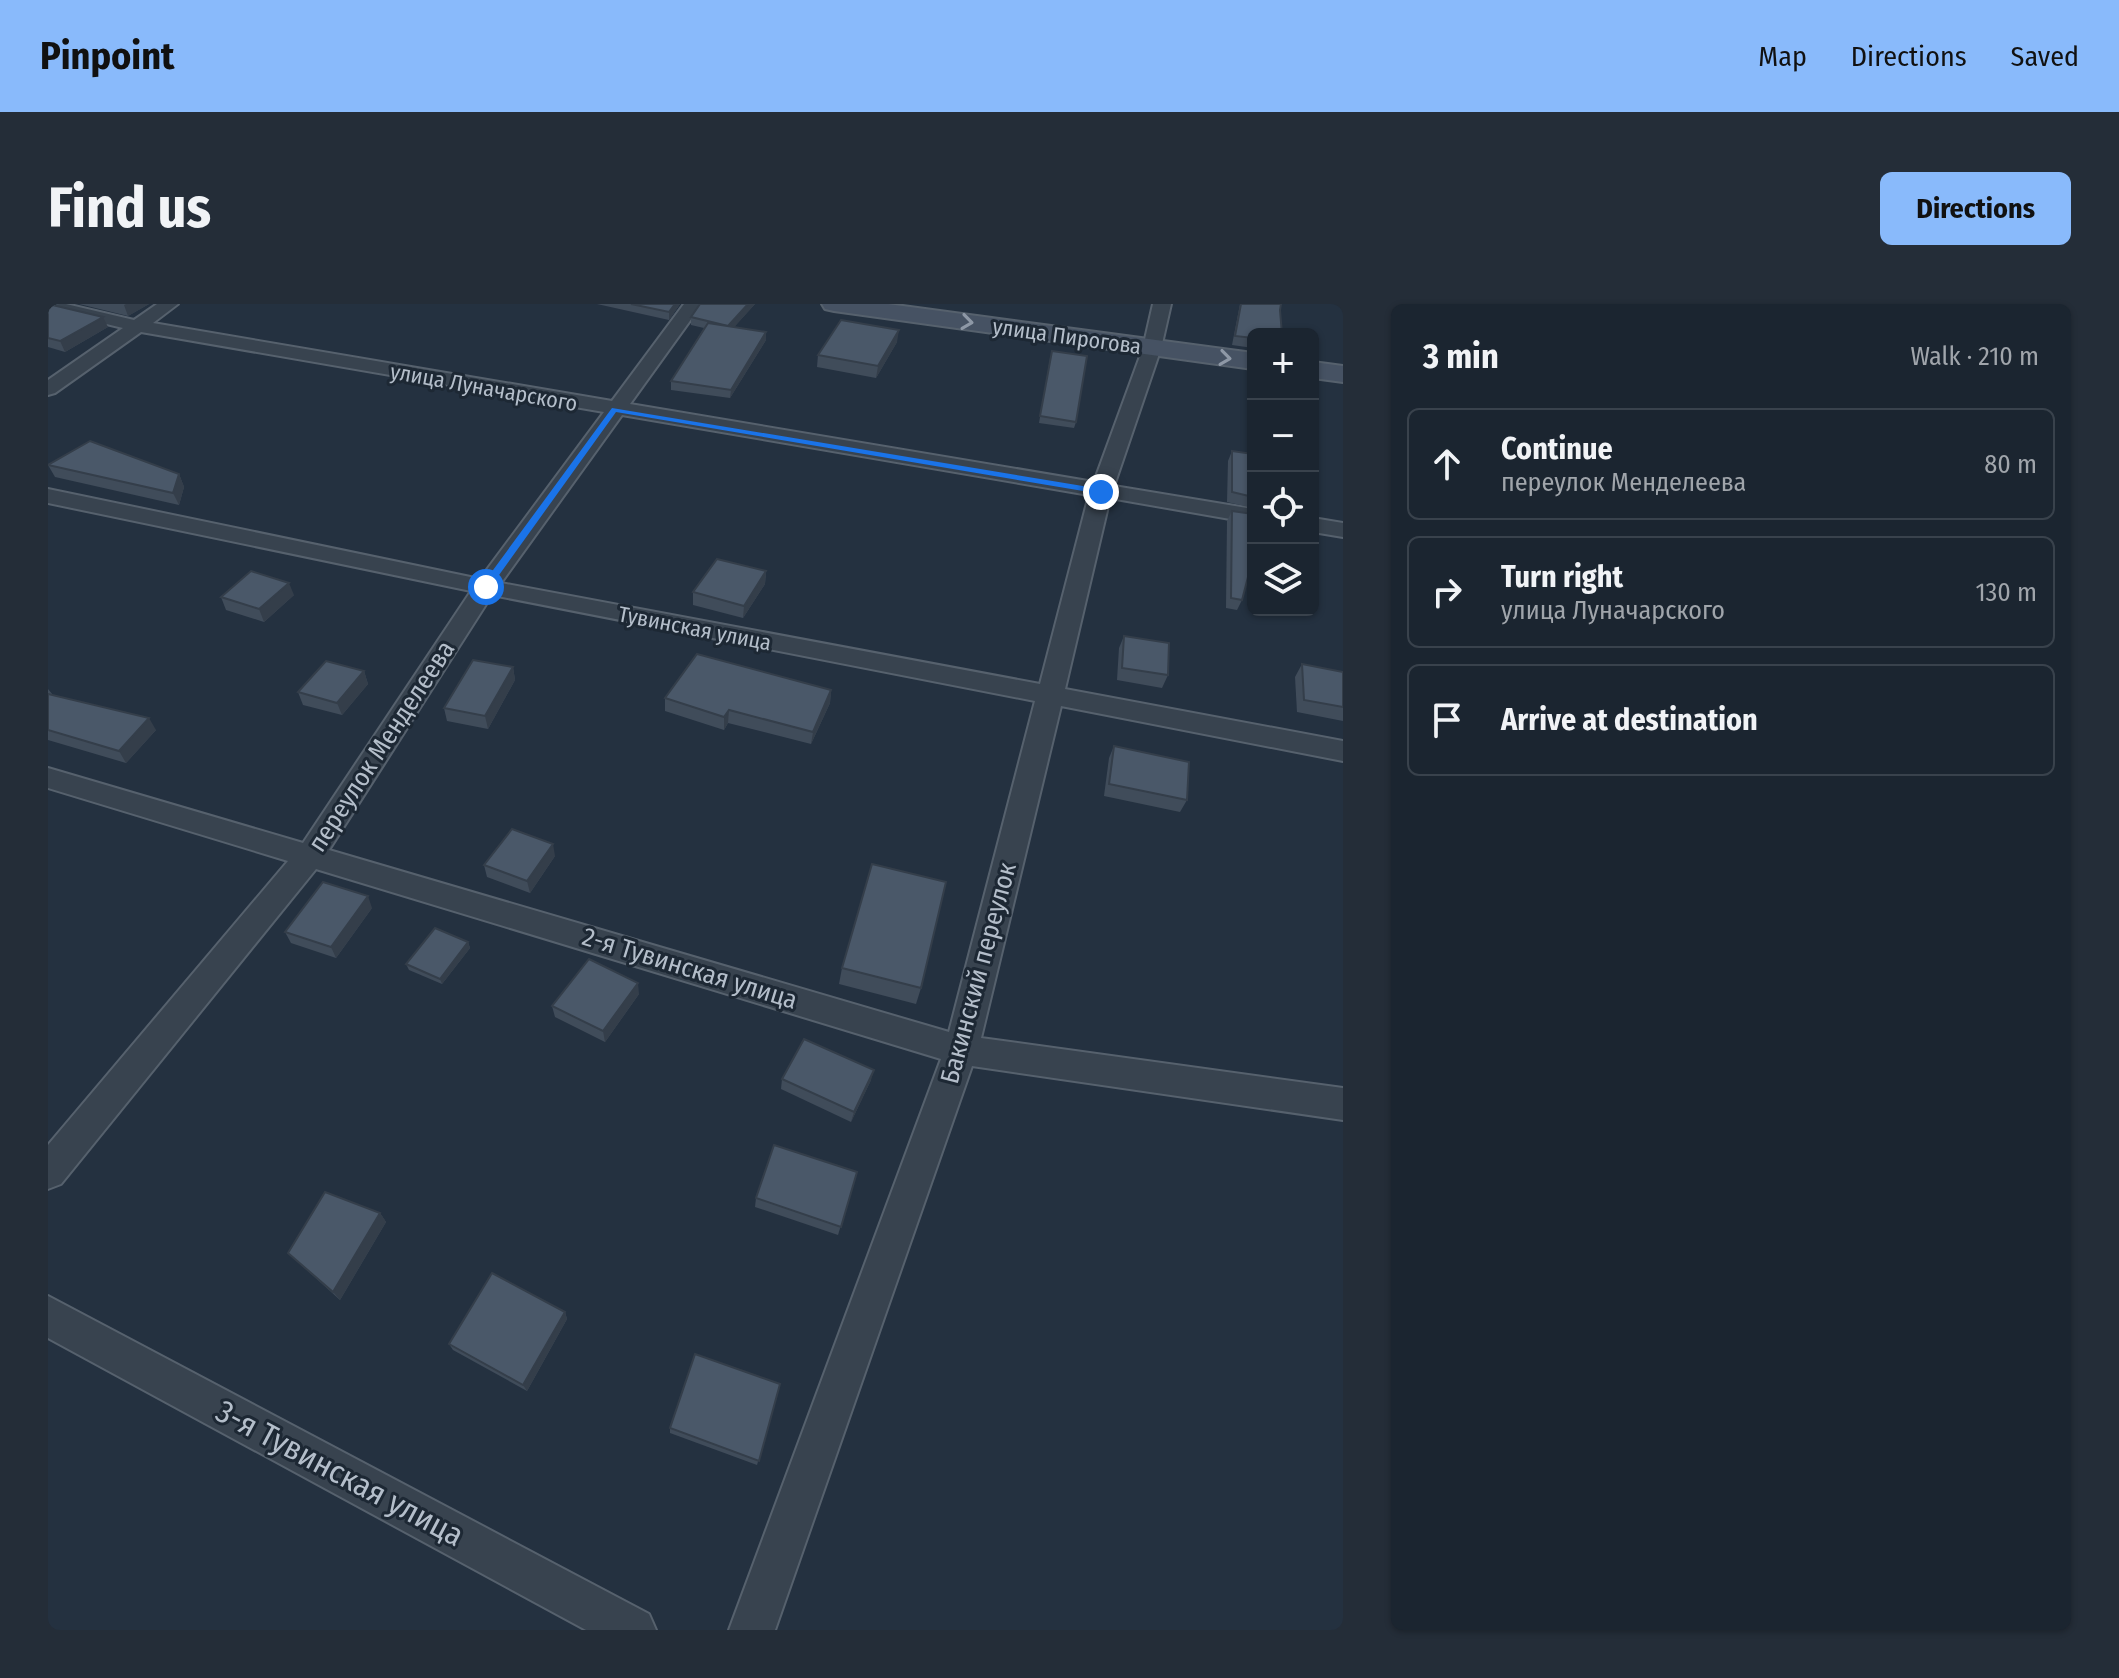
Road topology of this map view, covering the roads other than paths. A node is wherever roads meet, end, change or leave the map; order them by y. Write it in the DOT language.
graph roads {
  1 [pos="169,304"];
  2 [pos="693,304"];
  3 [pos="834,304"];
  4 [pos="1162,304"];
  5 [pos="48,305"];
  6 [pos="136,326"];
  7 [pos="1152,348"];
  8 [pos="1247,360"];
  9 [pos="1319,371"];
  10 [pos="1343,374"];
  11 [pos="48,389"];
  12 [pos="614,409"];
  13 [pos="1101,492"];
  14 [pos="48,496"];
  15 [pos="1247,515"];
  16 [pos="1319,526"];
  17 [pos="1343,530"];
  18 [pos="486,587"];
  19 [pos="1048,697"];
  20 [pos="1343,751"];
  21 [pos="48,778"];
  22 [pos="311,854"];
  23 [pos="961,1050"];
  24 [pos="1343,1104"];
  25 [pos="48,1172"];
  26 [pos="48,1316"];
  27 [pos="633,1630"];
  28 [pos="752,1630"];
  1 -- 6 [label="street"];
  2 -- 12 [label="street, переулок Менделеева"];
  3 -- 7 [label="main road, улица Пирогова, one-way"];
  4 -- 7 [label="street, Бакинский переулок"];
  5 -- 6 [label="street, улица Луначарского"];
  6 -- 11 [label="street"];
  6 -- 12 [label="street, улица Луначарского"];
  7 -- 8 [label="main road, улица Пирогова, one-way"];
  7 -- 13 [label="street, Бакинский переулок"];
  9 -- 10 [label="main road"];
  12 -- 13 [label="street, улица Луначарского"];
  12 -- 18 [label="street, переулок Менделеева"];
  13 -- 15 [label="street, улица Луначарского"];
  13 -- 19 [label="street, Бакинский переулок"];
  14 -- 18 [label="street, Тувинская улица"];
  16 -- 17 [label="street"];
  18 -- 19 [label="street, Тувинская улица"];
  18 -- 22 [label="street, переулок Менделеева"];
  19 -- 20 [label="street, Тувинская улица"];
  19 -- 23 [label="street, Бакинский переулок"];
  21 -- 22 [label="street, 2-я Тувинская улица"];
  22 -- 23 [label="street, 2-я Тувинская улица"];
  22 -- 25 [label="street, переулок Менделеева"];
  23 -- 24 [label="street, 2-я Тувинская улица"];
  23 -- 28 [label="street, Бакинский переулок"];
  26 -- 27 [label="street, 3-я Тувинская улица"];
}
